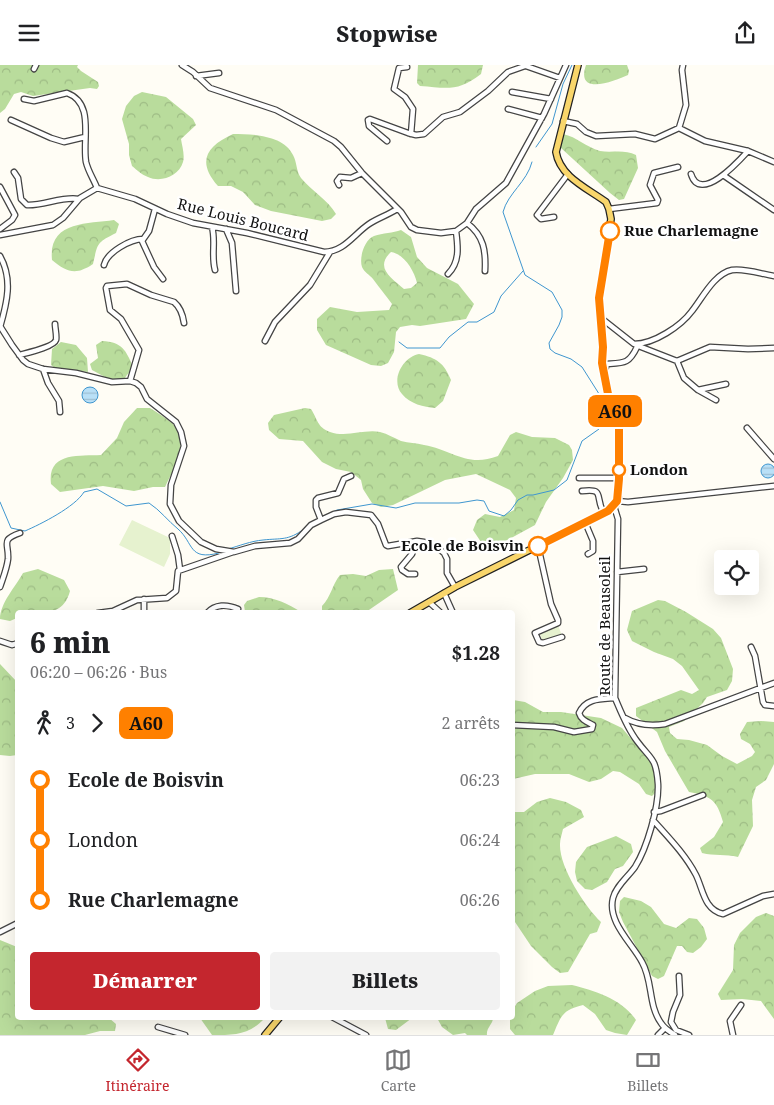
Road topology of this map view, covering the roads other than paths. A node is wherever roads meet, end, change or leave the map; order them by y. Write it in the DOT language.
graph roads {
  1 [pos="182,65"];
  2 [pos="566,65"];
  3 [pos="578,65"];
  4 [pos="683,65"];
  5 [pos="524,66"];
  6 [pos="408,67"];
  7 [pos="219,73"];
  8 [pos="196,76"];
  9 [pos="560,78"];
  10 [pos="512,92"];
  11 [pos="24,99"];
  12 [pos="551,99"];
  13 [pos="508,109"];
  14 [pos="542,118"];
  15 [pos="11,119"];
  16 [pos="563,121"];
  17 [pos="679,128"];
  18 [pos="411,133"];
  19 [pos="85,137"];
  20 [pos="388,141"];
  21 [pos="748,151"];
  22 [pos="774,162"];
  23 [pos="678,167"];
  24 [pos="14,172"];
  25 [pos="362,173"];
  26 [pos="691,174"];
  27 [pos="568,175"];
  28 [pos="723,175"];
  29 [pos="339,185"];
  30 [pos="0,187"];
  31 [pos="97,188"];
  32 [pos="78,199"];
  33 [pos="155,209"];
  34 [pos="397,209"];
  35 [pos="610,209"];
  36 [pos="774,210"];
  37 [pos="554,217"];
  38 [pos="467,223"];
  39 [pos="212,227"];
  40 [pos="0,229"];
  41 [pos="226,229"];
  42 [pos="456,231"];
  43 [pos="0,235"];
  44 [pos="143,239"];
  45 [pos="330,252"];
  46 [pos="0,256"];
  47 [pos="104,265"];
  48 [pos="215,270"];
  49 [pos="485,271"];
  50 [pos="448,274"];
  51 [pos="774,276"];
  52 [pos="162,279"];
  53 [pos="236,291"];
  54 [pos="600,317"];
  55 [pos="184,323"];
  56 [pos="54,324"];
  57 [pos="0,327"];
  58 [pos="265,341"];
  59 [pos="636,346"];
  60 [pos="774,348"];
  61 [pos="19,355"];
  62 [pos="677,361"];
  63 [pos="43,369"];
  64 [pos="604,373"];
  65 [pos="130,381"];
  66 [pos="726,384"];
  67 [pos="698,390"];
  68 [pos="716,400"];
  69 [pos="60,412"];
  70 [pos="747,428"];
  71 [pos="774,459"];
  72 [pos="351,476"];
  73 [pos="579,478"];
  74 [pos="619,479"];
  75 [pos="774,486"];
  76 [pos="582,491"];
  77 [pos="616,504"];
  78 [pos="604,513"];
  79 [pos="321,520"];
  80 [pos="585,522"];
  81 [pos="20,533"];
  82 [pos="172,536"];
  83 [pos="417,541"];
  84 [pos="538,546"];
  85 [pos="234,551"];
  86 [pos="588,554"];
  87 [pos="644,569"];
  88 [pos="180,570"];
  89 [pos="617,572"];
  90 [pos="415,574"];
  91 [pos="0,587"];
  92 [pos="455,587"];
  93 [pos="444,593"];
  94 [pos="144,599"];
  95 [pos="429,601"];
  96 [pos="238,609"];
  97 [pos="115,610"];
  98 [pos="144,610"];
  99 [pos="210,610"];
  100 [pos="415,610"];
  101 [pos="438,610"];
  102 [pos="452,610"];
  103 [pos="562,637"];
  104 [pos="0,641"];
  105 [pos="15,644"];
  106 [pos="751,647"];
  107 [pos="774,683"];
  108 [pos="761,688"];
  109 [pos="615,698"];
  110 [pos="774,706"];
  111 [pos="623,717"];
  112 [pos="515,725"];
  113 [pos="703,795"];
  114 [pos="654,812"];
  115 [pos="652,820"];
  116 [pos="774,894"];
  117 [pos="15,924"];
  118 [pos="0,932"];
  119 [pos="679,976"];
  120 [pos="741,1005"];
  121 [pos="278,1020"];
  122 [pos="338,1020"];
  123 [pos="158,1027"];
  124 [pos="665,1028"];
  125 [pos="185,1035"];
  126 [pos="265,1035"];
  127 [pos="366,1035"];
  128 [pos="658,1035"];
  129 [pos="675,1035"];
  130 [pos="689,1035"];
  131 [pos="733,1035"];
  1 -- 8 [label="street"];
  2 -- 9 [label="street"];
  3 -- 16 [label="main road"];
  4 -- 17 [label="street"];
  5 -- 9 [label="street"];
  5 -- 18 [label="street"];
  6 -- 18 [label="street"];
  7 -- 8 [label="street"];
  8 -- 25 [label="street"];
  9 -- 12 [label="street"];
  10 -- 12 [label="street"];
  11 -- 19 [label="street"];
  12 -- 14 [label="street"];
  13 -- 14 [label="street"];
  14 -- 38 [label="street"];
  15 -- 19 [label="street"];
  16 -- 17 [label="street"];
  16 -- 27 [label="main road"];
  17 -- 21 [label="street"];
  18 -- 20 [label="street"];
  19 -- 31 [label="street"];
  21 -- 22 [label="street"];
  21 -- 28 [label="street"];
  23 -- 35 [label="street"];
  24 -- 32 [label="street"];
  25 -- 29 [label="street"];
  25 -- 34 [label="street"];
  26 -- 28 [label="street"];
  27 -- 35 [label="main road"];
  27 -- 37 [label="street"];
  28 -- 36 [label="street"];
  30 -- 40 [label="street"];
  31 -- 32 [label="street"];
  31 -- 33 [label="street, Rue Louis Boucard"];
  32 -- 43 [label="street"];
  33 -- 39 [label="street, Rue Louis Boucard"];
  33 -- 44 [label="street"];
  34 -- 42 [label="street"];
  34 -- 45 [label="street"];
  35 -- 54 [label="main road"];
  38 -- 42 [label="street"];
  38 -- 49 [label="street"];
  39 -- 41 [label="street, Rue Louis Boucard"];
  39 -- 48 [label="street"];
  41 -- 45 [label="street, Rue Louis Boucard"];
  41 -- 53 [label="street"];
  42 -- 50 [label="street"];
  44 -- 47 [label="street"];
  44 -- 52 [label="street"];
  45 -- 58 [label="street"];
  46 -- 57 [label="street"];
  51 -- 59 [label="street"];
  54 -- 59 [label="street"];
  54 -- 64 [label="main road"];
  55 -- 65 [label="street"];
  56 -- 61 [label="street"];
  57 -- 61 [label="street"];
  59 -- 62 [label="street"];
  59 -- 64 [label="street"];
  60 -- 62 [label="street"];
  61 -- 63 [label="street"];
  62 -- 67 [label="street"];
  63 -- 65 [label="street"];
  63 -- 69 [label="street"];
  64 -- 74 [label="main road"];
  65 -- 85 [label="street"];
  66 -- 67 [label="street"];
  67 -- 68 [label="street"];
  70 -- 71 [label="street"];
  72 -- 79 [label="street"];
  73 -- 74 [label="street"];
  74 -- 77 [label="main road"];
  75 -- 77 [label="street"];
  76 -- 78 [label="street"];
  77 -- 78 [label="main road"];
  77 -- 89 [label="street, Route de Beausoleil"];
  78 -- 80 [label="main road"];
  79 -- 83 [label="street"];
  79 -- 85 [label="street"];
  80 -- 84 [label="main road"];
  80 -- 86 [label="street"];
  81 -- 91 [label="street"];
  82 -- 88 [label="street"];
  83 -- 90 [label="street"];
  83 -- 92 [label="street"];
  84 -- 92 [label="main road"];
  84 -- 103 [label="street"];
  85 -- 88 [label="street"];
  87 -- 89 [label="street"];
  88 -- 94 [label="street"];
  89 -- 109 [label="street, Route de Beausoleil"];
  92 -- 93 [label="main road"];
  93 -- 95 [label="main road"];
  93 -- 102 [label="street"];
  94 -- 97 [label="street"];
  94 -- 98 [label="street"];
  95 -- 100 [label="main road"];
  95 -- 101 [label="street"];
  96 -- 99 [label="street"];
  104 -- 105 [label="street"];
  106 -- 108 [label="street"];
  107 -- 108 [label="street"];
  108 -- 110 [label="street"];
  108 -- 111 [label="street"];
  109 -- 111 [label="street, Route de Beausoleil"];
  109 -- 112 [label="street"];
  111 -- 114 [label="street, Route de Beausoleil"];
  113 -- 114 [label="street"];
  114 -- 115 [label="street, Route de Beausoleil"];
  115 -- 116 [label="street"];
  115 -- 124 [label="street, Route de Beausoleil"];
  117 -- 118 [label="street"];
  119 -- 130 [label="street"];
  120 -- 131 [label="street"];
  121 -- 126 [label="main road"];
  122 -- 127 [label="street"];
  123 -- 125 [label="street"];
  124 -- 128 [label="street"];
  124 -- 129 [label="street, Route de Beausoleil"];
}
